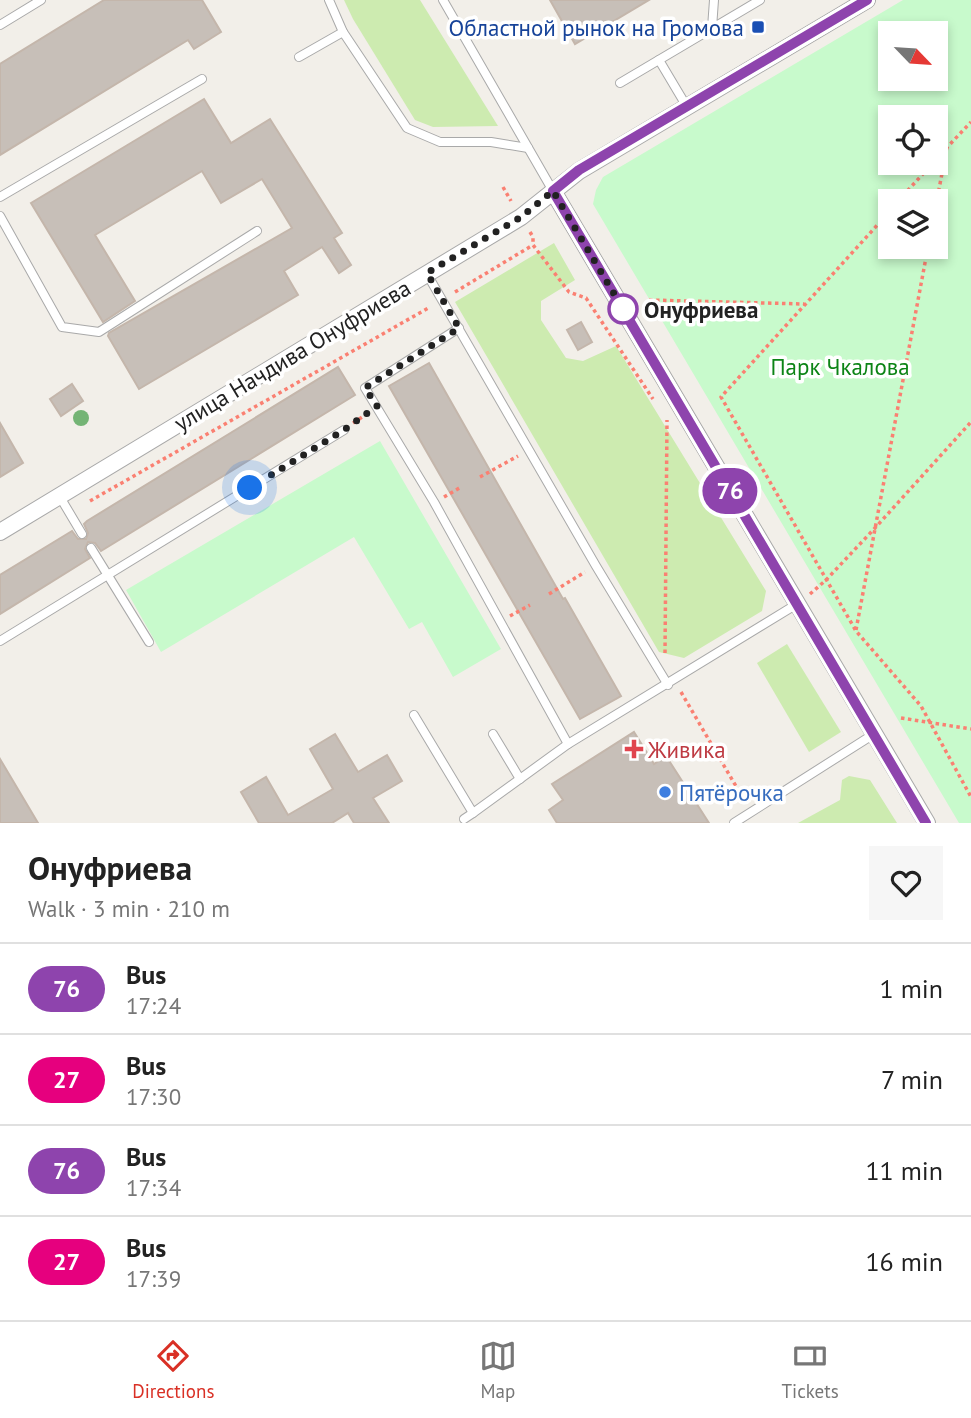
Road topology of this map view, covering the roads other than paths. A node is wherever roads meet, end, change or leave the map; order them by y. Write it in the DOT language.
graph roads {
  1 [pos="41,0"];
  2 [pos="329,0"];
  3 [pos="443,0"];
  4 [pos="713,0"];
  5 [pos="760,0"];
  6 [pos="867,0"];
  7 [pos="0,25"];
  8 [pos="712,28"];
  9 [pos="343,32"];
  10 [pos="299,57"];
  11 [pos="659,60"];
  12 [pos="202,79"];
  13 [pos="620,82"];
  14 [pos="687,107"];
  15 [pos="528,148"];
  16 [pos="553,191"];
  17 [pos="0,197"];
  18 [pos="0,216"];
  19 [pos="257,232"];
  20 [pos="427,273"];
  21 [pos="459,328"];
  22 [pos="344,430"];
  23 [pos="60,497"];
  24 [pos="0,532"];
  25 [pos="82,534"];
  26 [pos="91,548"];
  27 [pos="108,575"];
  28 [pos="797,604"];
  29 [pos="0,641"];
  30 [pos="149,642"];
  31 [pos="674,684"];
  32 [pos="414,715"];
  33 [pos="493,734"];
  34 [pos="874,734"];
  35 [pos="568,744"];
  36 [pos="520,779"];
  37 [pos="473,813"];
  38 [pos="464,819"];
  39 [pos="734,823"];
  40 [pos="926,823"];
  1 -- 7 [label="lane"];
  2 -- 9 [label="lane"];
  3 -- 15 [label="lane"];
  4 -- 8 [label="lane"];
  5 -- 8 [label="lane"];
  6 -- 14 [label="street, улица Начдива Онуфриева"];
  8 -- 11 [label="lane"];
  9 -- 10 [label="lane"];
  9 -- 15 [label="lane"];
  11 -- 13 [label="lane"];
  11 -- 14 [label="lane"];
  12 -- 17 [label="lane"];
  14 -- 16 [label="street, улица Начдива Онуфриева"];
  15 -- 16 [label="lane"];
  16 -- 20 [label="street, улица Начдива Онуфриева"];
  16 -- 28 [label="street"];
  18 -- 19 [label="lane"];
  20 -- 21 [label="lane"];
  20 -- 23 [label="street, улица Начдива Онуфриева"];
  21 -- 31 [label="lane"];
  21 -- 35 [label="lane"];
  22 -- 27 [label="lane"];
  23 -- 24 [label="street, улица Начдива Онуфриева"];
  23 -- 25 [label="lane"];
  26 -- 27 [label="lane"];
  27 -- 29 [label="lane"];
  27 -- 30 [label="lane"];
  28 -- 31 [label="lane"];
  28 -- 34 [label="street"];
  31 -- 35 [label="lane"];
  32 -- 37 [label="lane"];
  33 -- 36 [label="lane"];
  34 -- 39 [label="lane"];
  34 -- 40 [label="street"];
  35 -- 36 [label="lane"];
  36 -- 37 [label="lane"];
  37 -- 38 [label="lane"];
}
